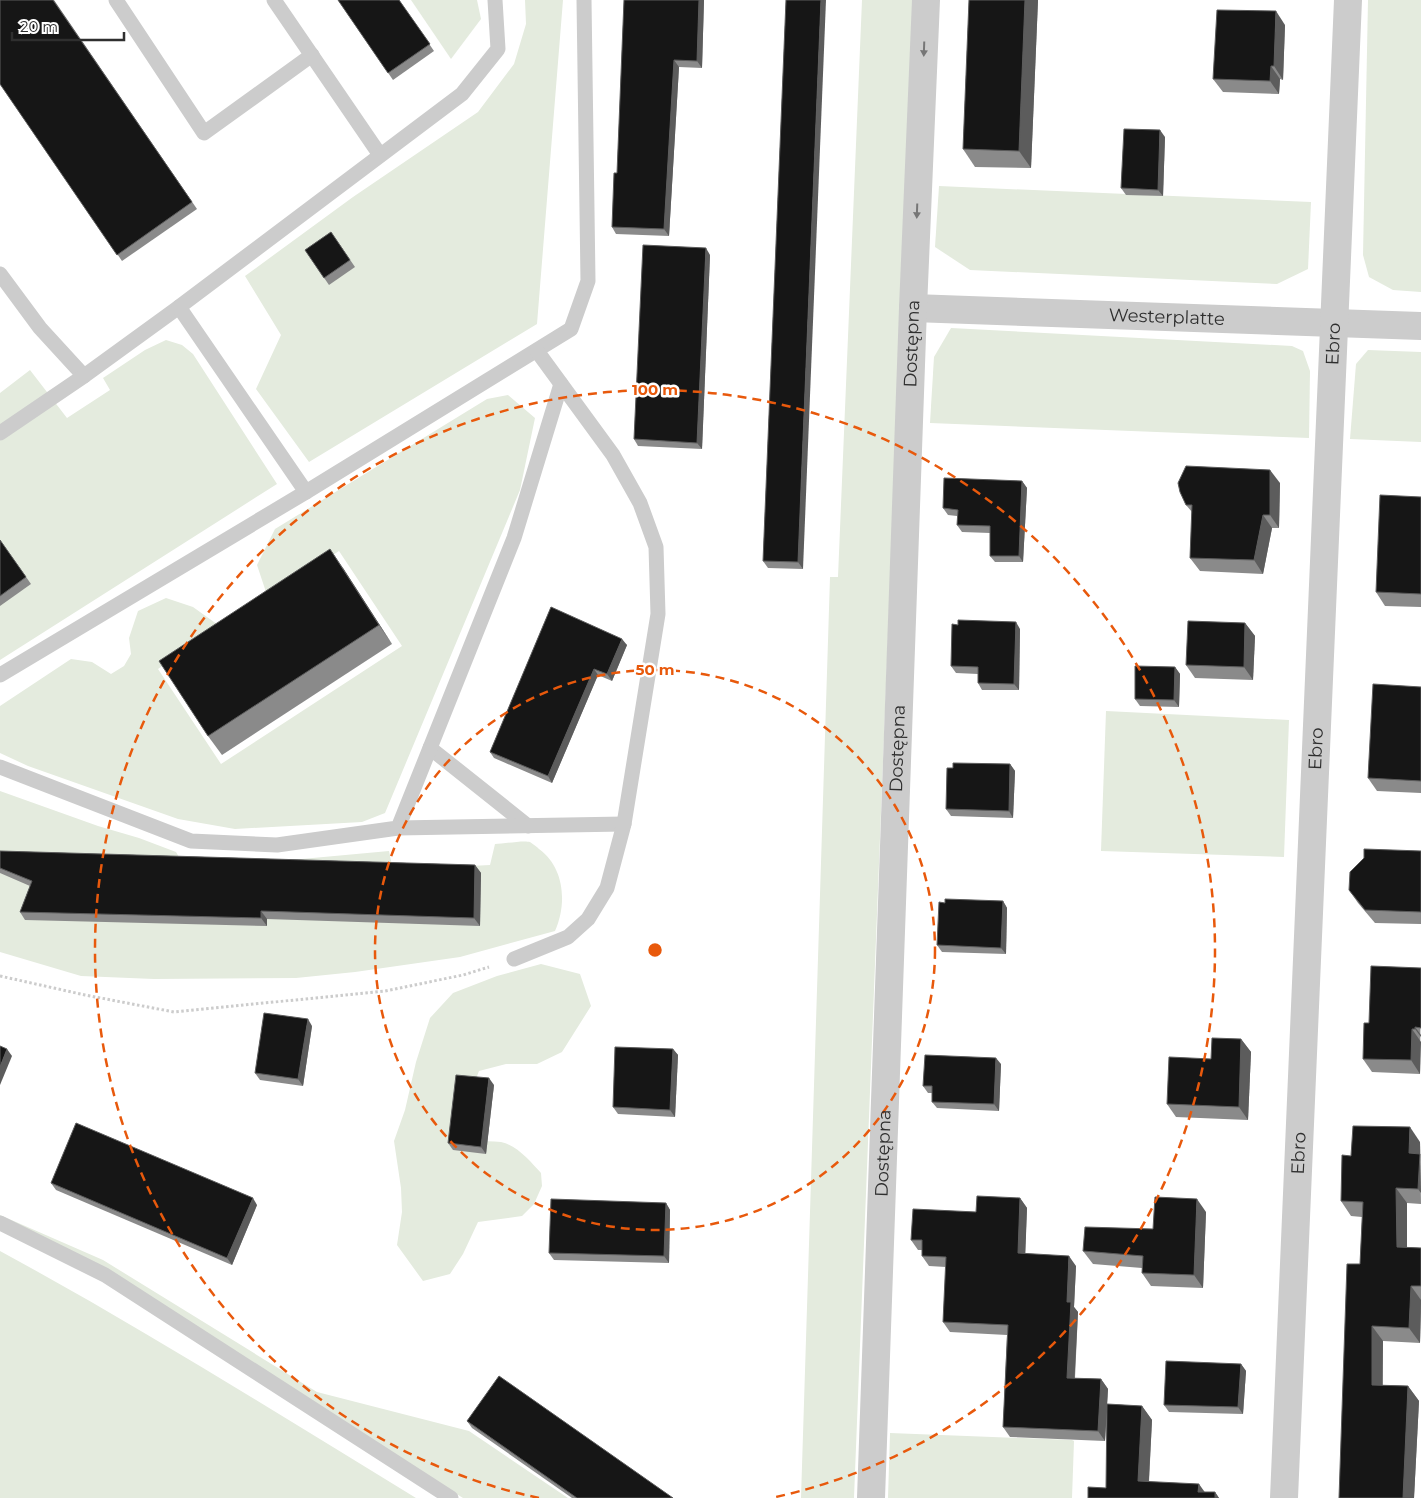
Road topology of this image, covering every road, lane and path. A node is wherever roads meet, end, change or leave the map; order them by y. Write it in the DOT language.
graph roads {
  1 [pos="116,0"];
  2 [pos="274,0"];
  3 [pos="495,0"];
  4 [pos="584,0"];
  5 [pos="926,0"];
  6 [pos="1348,0"];
  7 [pos="312,55"];
  8 [pos="380,155"];
  9 [pos="0,274"];
  10 [pos="178,307"];
  11 [pos="913,308"];
  12 [pos="1333,324"];
  13 [pos="1421,326"];
  14 [pos="537,351"];
  15 [pos="84,376"];
  16 [pos="561,384"];
  17 [pos="0,433"];
  18 [pos="306,492"];
  19 [pos="0,675"];
  20 [pos="430,748"];
  21 [pos="0,767"];
  22 [pos="624,824"];
  23 [pos="528,826"];
  24 [pos="398,828"];
  25 [pos="514,959"];
  26 [pos="0,976"];
  27 [pos="0,1223"];
  28 [pos="451,1498"];
  29 [pos="871,1498"];
  30 [pos="1284,1498"];
  1 -- 7 [label="lane"];
  2 -- 7 [label="lane"];
  3 -- 8 [label="lane"];
  4 -- 14 [label="lane"];
  5 -- 11 [label="street, Dostępna, one-way"];
  6 -- 12 [label="street, Ebro"];
  7 -- 8 [label="lane"];
  8 -- 10 [label="lane"];
  9 -- 15 [label="lane"];
  10 -- 15 [label="lane"];
  10 -- 18 [label="lane"];
  11 -- 12 [label="street, Westerplatte"];
  11 -- 29 [label="street, Dostępna"];
  12 -- 13 [label="street, Westerplatte"];
  12 -- 30 [label="street, Ebro"];
  14 -- 16 [label="lane"];
  14 -- 18 [label="lane"];
  15 -- 17 [label="lane"];
  16 -- 20 [label="lane"];
  16 -- 22 [label="lane"];
  18 -- 19 [label="lane"];
  20 -- 23 [label="lane"];
  20 -- 24 [label="lane"];
  21 -- 24 [label="lane"];
  22 -- 23 [label="lane"];
  22 -- 25 [label="lane"];
  23 -- 24 [label="lane"];
  25 -- 26 [label="path"];
  27 -- 28 [label="lane"];
}
